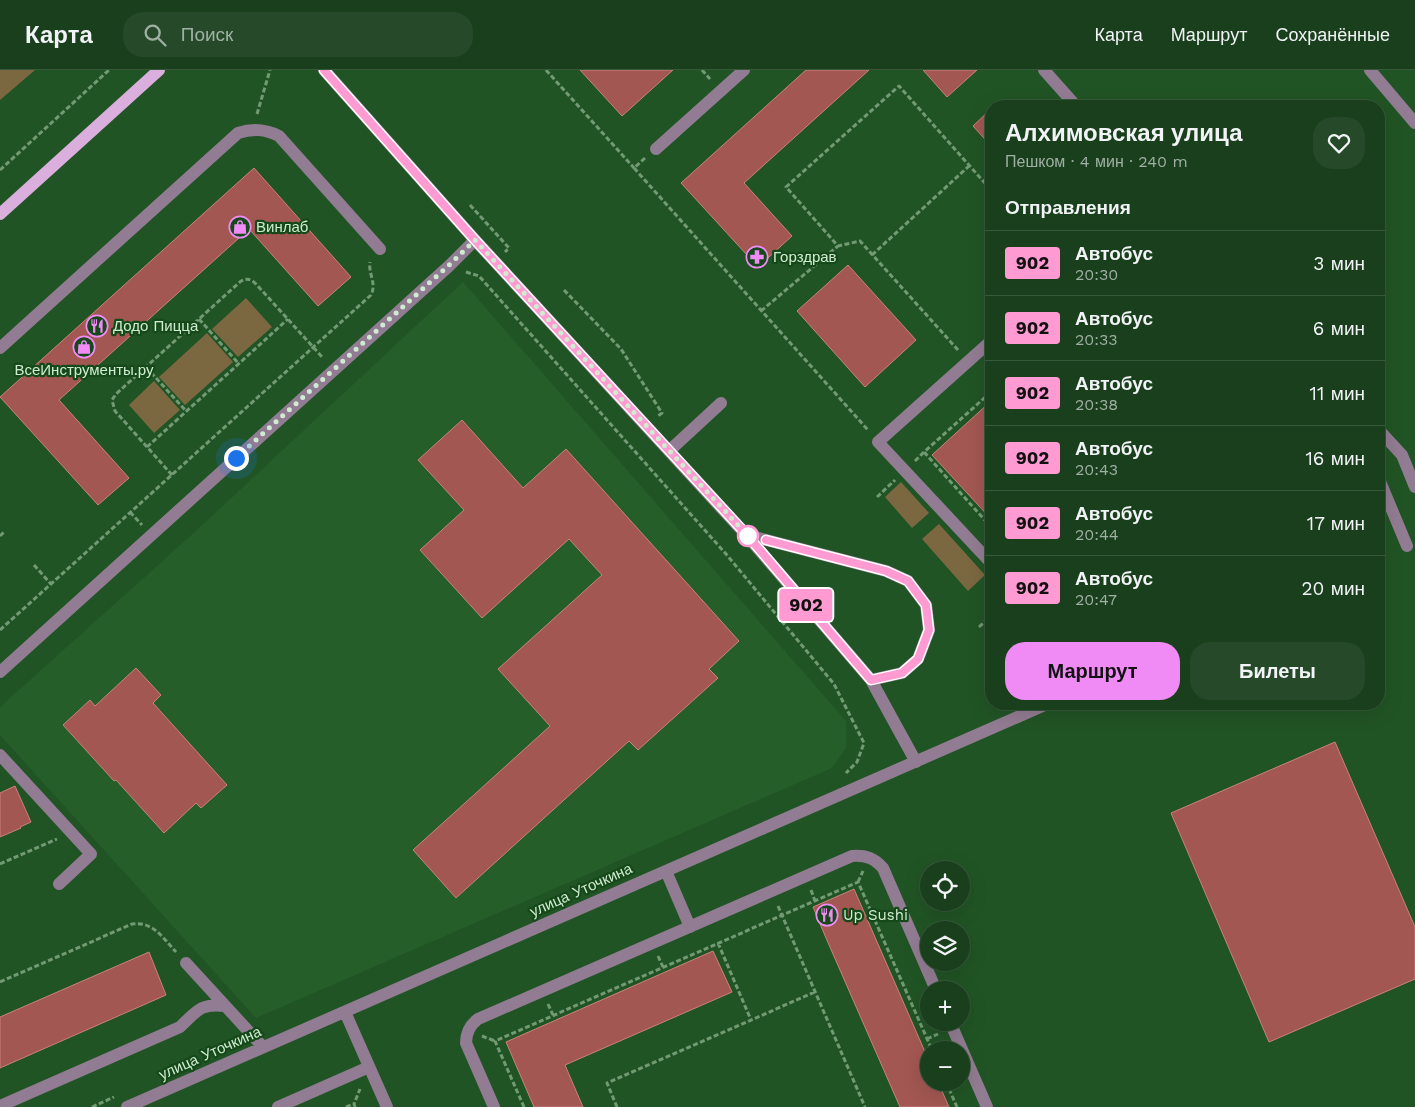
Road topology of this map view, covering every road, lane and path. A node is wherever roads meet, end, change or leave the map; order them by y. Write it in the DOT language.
graph roads {
  1 [pos="109,70"];
  2 [pos="159,70"];
  3 [pos="270,70"];
  4 [pos="324,70"];
  5 [pos="546,70"];
  6 [pos="744,70"];
  7 [pos="1044,70"];
  8 [pos="1370,70"];
  9 [pos="1071,100"];
  10 [pos="1415,123"];
  11 [pos="252,129"];
  12 [pos="656,149"];
  13 [pos="969,166"];
  14 [pos="634,168"];
  15 [pos="0,170"];
  16 [pos="985,183"];
  17 [pos="0,214"];
  18 [pos="475,240"];
  19 [pos="838,246"];
  20 [pos="380,249"];
  21 [pos="872,255"];
  22 [pos="462,274"];
  23 [pos="564,290"];
  24 [pos="761,311"];
  25 [pos="199,319"];
  26 [pos="288,319"];
  27 [pos="985,346"];
  28 [pos="313,347"];
  29 [pos="0,348"];
  30 [pos="324,359"];
  31 [pos="968,362"];
  32 [pos="239,364"];
  33 [pos="146,367"];
  34 [pos="985,397"];
  35 [pos="721,403"];
  36 [pos="186,411"];
  37 [pos="647,426"];
  38 [pos="1385,437"];
  39 [pos="878,442"];
  40 [pos="628,444"];
  41 [pos="147,447"];
  42 [pos="669,451"];
  43 [pos="172,475"];
  44 [pos="1415,487"];
  45 [pos="1385,493"];
  46 [pos="985,520"];
  47 [pos="4,532"];
  48 [pos="747,535"];
  49 [pos="0,536"];
  50 [pos="1407,546"];
  51 [pos="985,557"];
  52 [pos="34,565"];
  53 [pos="51,584"];
  54 [pos="985,622"];
  55 [pos="979,627"];
  56 [pos="0,630"];
  57 [pos="0,672"];
  58 [pos="871,680"];
  59 [pos="1033,710"];
  60 [pos="864,743"];
  61 [pos="0,755"];
  62 [pos="916,762"];
  63 [pos="71,833"];
  64 [pos="0,864"];
  65 [pos="666,871"];
  66 [pos="59,884"];
  67 [pos="771,891"];
  68 [pos="782,915"];
  69 [pos="690,927"];
  70 [pos="718,943"];
  71 [pos="186,963"];
  72 [pos="932,981"];
  73 [pos="0,982"];
  74 [pos="815,992"];
  75 [pos="225,1006"];
  76 [pos="345,1012"];
  77 [pos="751,1020"];
  78 [pos="954,1031"];
  79 [pos="928,1041"];
  80 [pos="263,1048"];
  81 [pos="369,1067"];
  82 [pos="950,1091"];
  83 [pos="354,1104"];
  84 [pos="0,1106"];
  85 [pos="127,1107"];
  86 [pos="278,1107"];
  87 [pos="346,1107"];
  88 [pos="387,1107"];
  89 [pos="494,1107"];
  90 [pos="524,1107"];
  91 [pos="617,1107"];
  92 [pos="865,1107"];
  93 [pos="956,1107"];
  94 [pos="987,1107"];
  1 -- 15 [label="path"];
  2 -- 17 [label="main road"];
  3 -- 11 [label="path"];
  4 -- 18 [label="street"];
  5 -- 14 [label="path"];
  6 -- 12 [label="street"];
  7 -- 9 [label="street"];
  8 -- 10 [label="street"];
  11 -- 20 [label="street"];
  11 -- 29 [label="street"];
  12 -- 14 [label="path"];
  13 -- 16 [label="path"];
  13 -- 19 [label="path"];
  13 -- 21 [label="path"];
  14 -- 24 [label="path"];
  18 -- 37 [label="street"];
  18 -- 57 [label="street"];
  19 -- 21 [label="path"];
  19 -- 24 [label="path"];
  20 -- 28 [label="path"];
  21 -- 31 [label="path"];
  22 -- 40 [label="path"];
  23 -- 37 [label="path"];
  24 -- 39 [label="path"];
  25 -- 26 [label="path"];
  25 -- 32 [label="path"];
  25 -- 33 [label="path"];
  26 -- 28 [label="path"];
  26 -- 32 [label="path"];
  27 -- 31 [label="street"];
  28 -- 30 [label="path"];
  28 -- 43 [label="path"];
  31 -- 39 [label="street"];
  32 -- 36 [label="path"];
  33 -- 36 [label="path"];
  33 -- 41 [label="path"];
  34 -- 46 [label="path"];
  35 -- 42 [label="street"];
  36 -- 41 [label="path"];
  37 -- 40 [label="path"];
  37 -- 42 [label="street"];
  38 -- 44 [label="street"];
  39 -- 51 [label="street"];
  40 -- 60 [label="path"];
  41 -- 43 [label="path"];
  42 -- 48 [label="street"];
  43 -- 53 [label="path"];
  45 -- 50 [label="street"];
  47 -- 49 [label="path"];
  48 -- 58 [label="street"];
  48 -- 58 [label="street"];
  52 -- 53 [label="path"];
  53 -- 56 [label="path"];
  54 -- 55 [label="path"];
  58 -- 62 [label="street"];
  59 -- 62 [label="street, улица Уточкина"];
  61 -- 63 [label="street"];
  62 -- 65 [label="street, улица Уточкина"];
  63 -- 64 [label="path"];
  63 -- 66 [label="street"];
  65 -- 69 [label="street"];
  65 -- 76 [label="street, улица Уточкина"];
  67 -- 68 [label="path"];
  67 -- 69 [label="street"];
  67 -- 72 [label="street"];
  68 -- 70 [label="path"];
  68 -- 74 [label="path"];
  68 -- 79 [label="path"];
  69 -- 89 [label="street"];
  70 -- 77 [label="path"];
  70 -- 90 [label="path"];
  71 -- 73 [label="path"];
  71 -- 75 [label="street"];
  74 -- 77 [label="path"];
  74 -- 92 [label="path"];
  75 -- 80 [label="street"];
  75 -- 84 [label="street"];
  76 -- 80 [label="street, улица Уточкина"];
  76 -- 81 [label="street"];
  77 -- 91 [label="path"];
  78 -- 94 [label="street"];
  80 -- 85 [label="street, улица Уточкина"];
  81 -- 86 [label="street"];
  81 -- 88 [label="street"];
  82 -- 93 [label="path"];
  83 -- 87 [label="path"];
}
